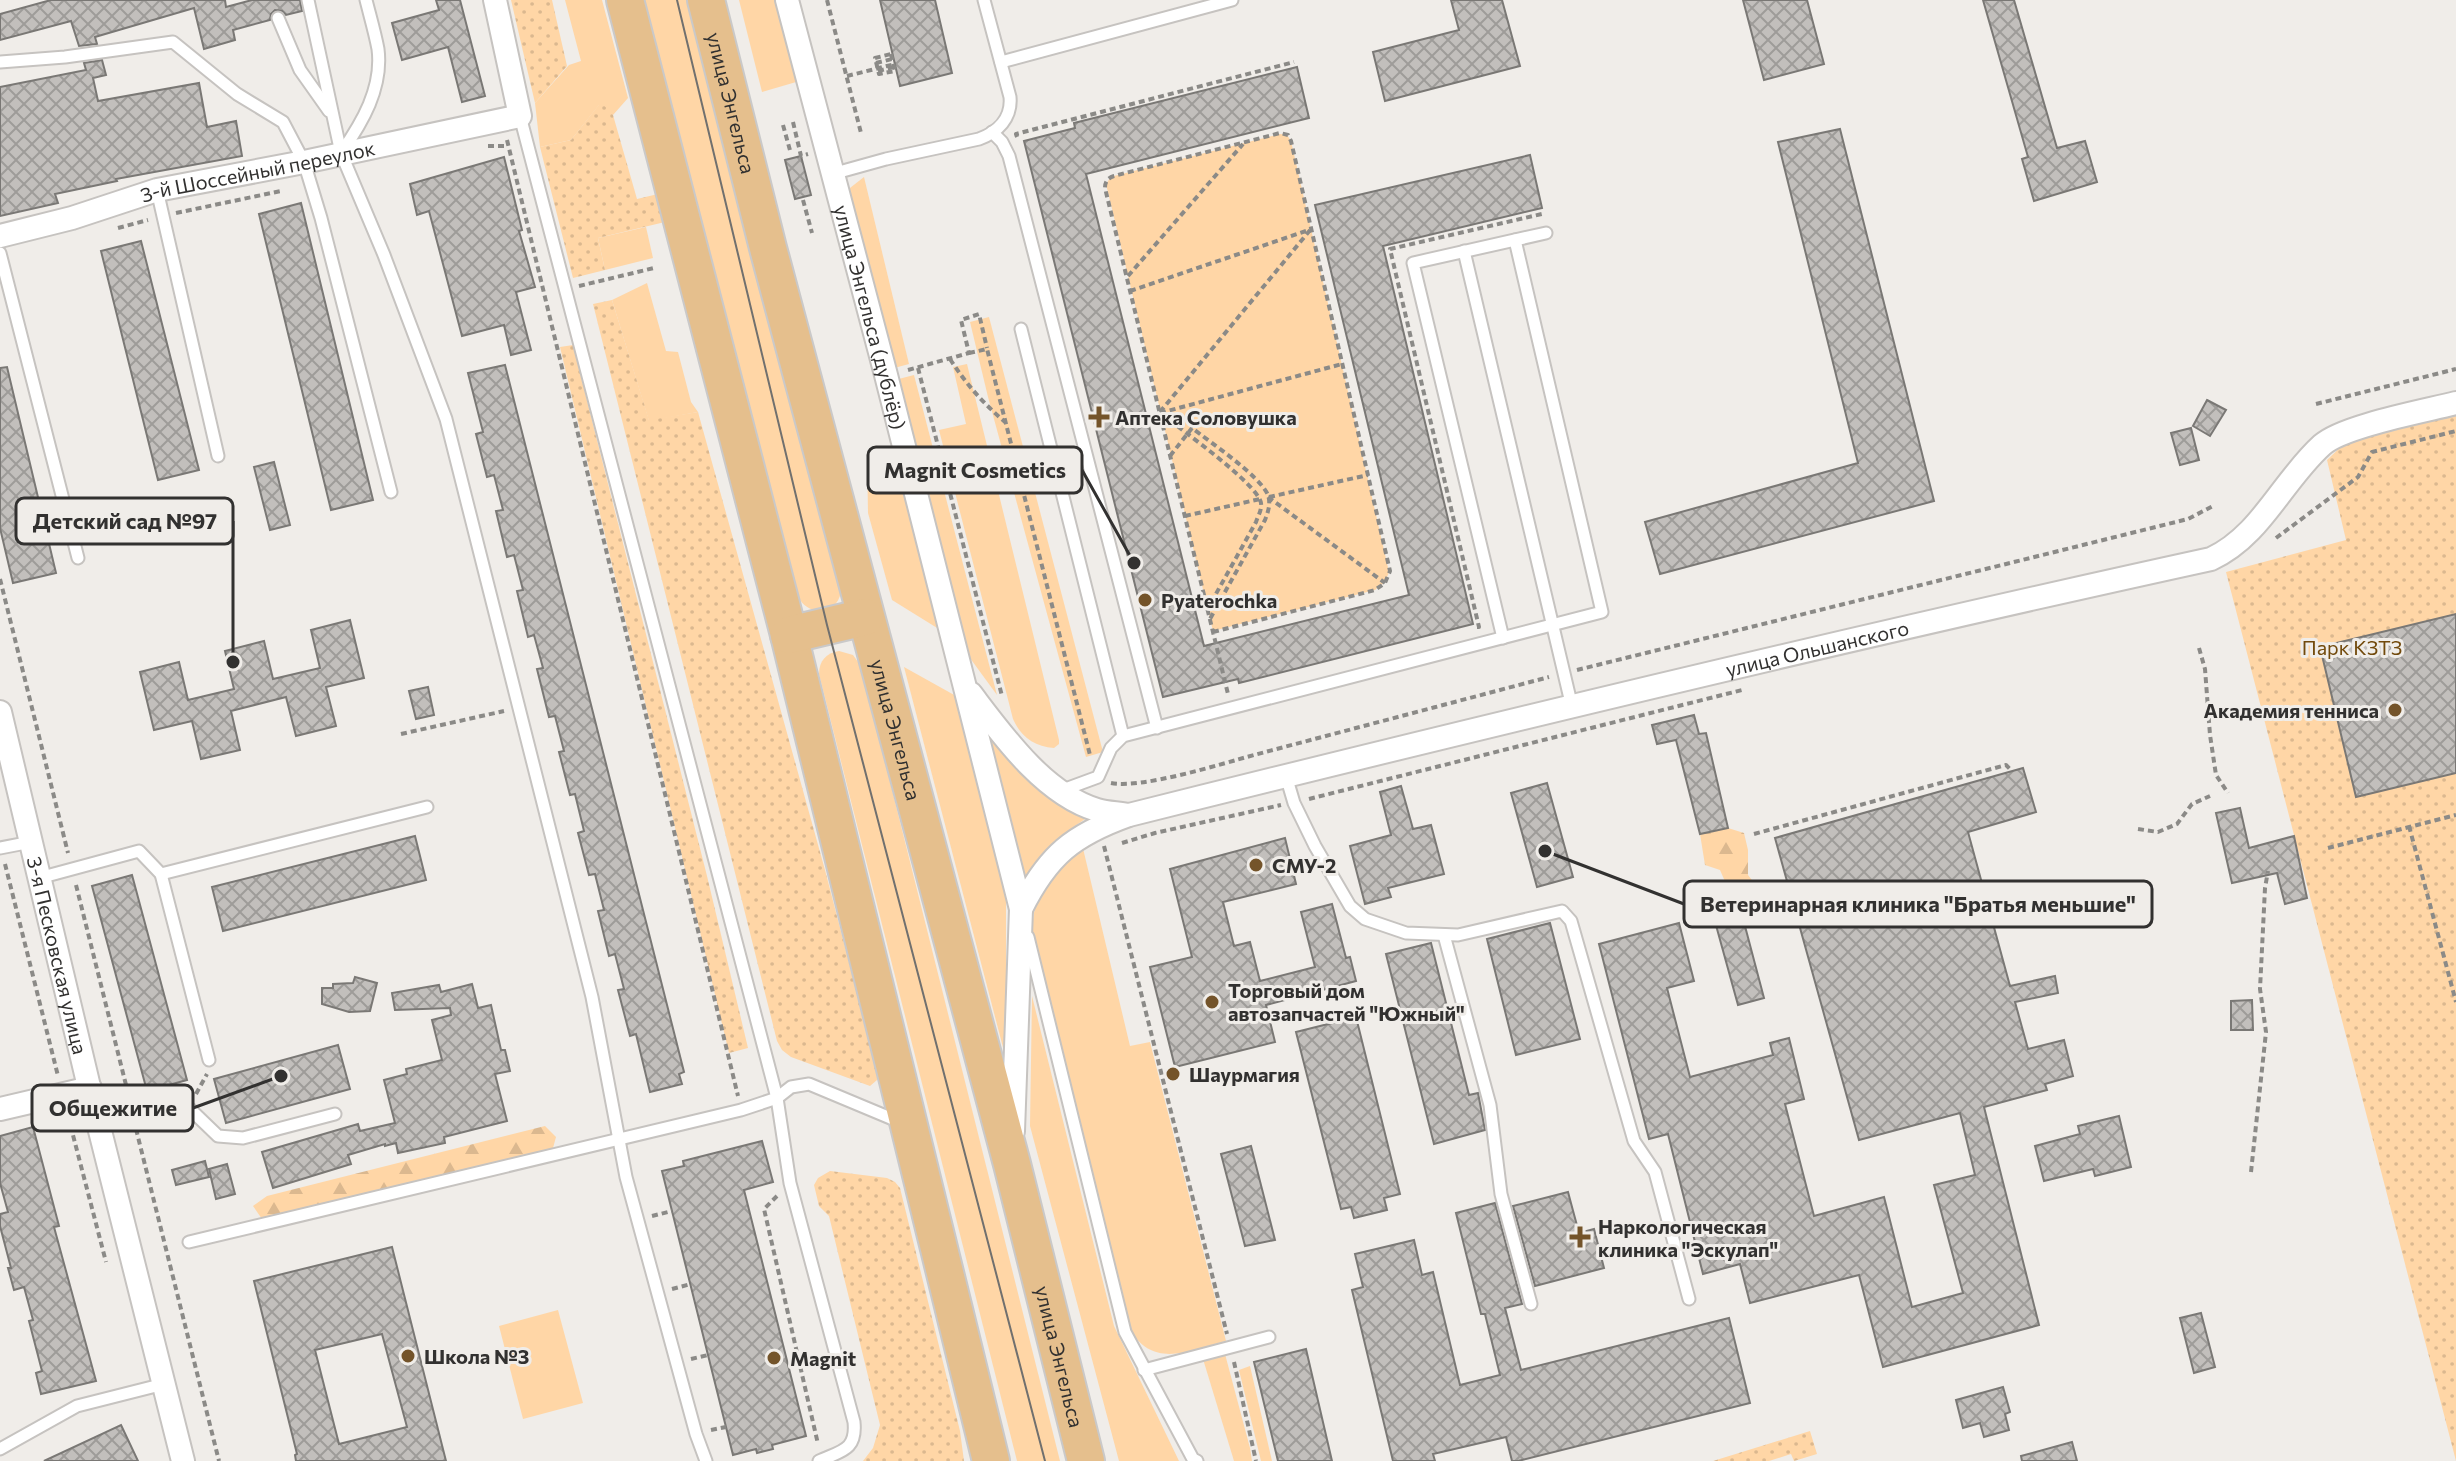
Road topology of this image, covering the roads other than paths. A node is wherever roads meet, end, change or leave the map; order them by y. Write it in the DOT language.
graph roads {
  1 [pos="308,0"];
  2 [pos="366,0"];
  3 [pos="495,0"];
  4 [pos="625,0"];
  5 [pos="706,0"];
  6 [pos="787,0"];
  7 [pos="984,0"];
  8 [pos="1232,0"];
  9 [pos="278,18"];
  10 [pos="0,62"];
  11 [pos="1001,62"];
  12 [pos="511,118"];
  13 [pos="335,124"];
  14 [pos="992,132"];
  15 [pos="341,153"];
  16 [pos="304,162"];
  17 [pos="832,174"];
  18 [pos="157,190"];
  19 [pos="1546,233"];
  20 [pos="0,236"];
  21 [pos="1515,240"];
  22 [pos="1464,251"];
  23 [pos="0,253"];
  24 [pos="1021,329"];
  25 [pos="2456,403"];
  26 [pos="218,456"];
  27 [pos="391,492"];
  28 [pos="78,558"];
  29 [pos="865,617"];
  30 [pos="1552,625"];
  31 [pos="789,635"];
  32 [pos="1503,638"];
  33 [pos="963,683"];
  34 [pos="1572,707"];
  35 [pos="0,712"];
  36 [pos="1157,728"];
  37 [pos="1123,736"];
  38 [pos="1286,776"];
  39 [pos="1060,791"];
  40 [pos="427,807"];
  41 [pos="1129,815"];
  42 [pos="31,842"];
  43 [pos="1,847"];
  44 [pos="161,874"];
  45 [pos="39,878"];
  46 [pos="1021,909"];
  47 [pos="1444,935"];
  48 [pos="209,1060"];
  49 [pos="90,1088"];
  50 [pos="777,1098"];
  51 [pos="0,1109"];
  52 [pos="335,1114"];
  53 [pos="98,1123"];
  54 [pos="911,1127"];
  55 [pos="619,1141"];
  56 [pos="1012,1164"];
  57 [pos="189,1242"];
  58 [pos="1689,1299"];
  59 [pos="1531,1304"];
  60 [pos="1269,1337"];
  61 [pos="1144,1370"];
  62 [pos="164,1384"];
  63 [pos="1076,1421"];
  64 [pos="0,1449"];
  65 [pos="990,1458"];
  66 [pos="820,1460"];
  67 [pos="183,1461"];
  68 [pos="706,1461"];
  69 [pos="1086,1461"];
  70 [pos="1093,1461"];
  71 [pos="1197,1461"];
  1 -- 13 [label="lane"];
  2 -- 15 [label="lane"];
  3 -- 12 [label="street"];
  4 -- 31 [label="main road"];
  5 -- 29 [label="main road, улица Энгельса"];
  6 -- 17 [label="street, улица Энгельса (дублёр)"];
  7 -- 11 [label="lane"];
  8 -- 11 [label="lane"];
  9 -- 13 [label="lane"];
  10 -- 16 [label="lane"];
  11 -- 14 [label="lane"];
  12 -- 15 [label="street, 3-й Шоссейный переулок"];
  12 -- 50 [label="lane"];
  13 -- 15 [label="lane"];
  14 -- 17 [label="lane"];
  14 -- 36 [label="lane"];
  15 -- 16 [label="street, 3-й Шоссейный переулок"];
  15 -- 55 [label="lane"];
  16 -- 18 [label="street, 3-й Шоссейный переулок"];
  16 -- 27 [label="lane"];
  17 -- 33 [label="street, улица Энгельса (дублёр)"];
  18 -- 20 [label="street, 3-й Шоссейный переулок"];
  18 -- 26 [label="lane"];
  19 -- 21 [label="lane"];
  21 -- 22 [label="lane"];
  21 -- 30 [label="lane"];
  22 -- 30 [label="lane"];
  22 -- 32 [label="lane"];
  23 -- 28 [label="lane"];
  24 -- 37 [label="lane"];
  25 -- 34 [label="street, улица Ольшанского"];
  29 -- 31 [label="main road"];
  29 -- 56 [label="main road, улица Энгельса"];
  30 -- 32 [label="lane"];
  30 -- 34 [label="lane"];
  31 -- 54 [label="main road"];
  32 -- 36 [label="lane"];
  33 -- 39 [label="street"];
  33 -- 46 [label="street, улица Энгельса (дублёр)"];
  34 -- 38 [label="street, улица Ольшанского"];
  35 -- 42 [label="street, 3-я Песковская улица"];
  36 -- 37 [label="lane"];
  37 -- 39 [label="lane"];
  38 -- 41 [label="street, улица Ольшанского"];
  38 -- 47 [label="lane"];
  39 -- 41 [label="street"];
  40 -- 44 [label="lane"];
  41 -- 46 [label="street, улица Ольшанского"];
  42 -- 43 [label="lane"];
  42 -- 45 [label="street, 3-я Песковская улица"];
  44 -- 45 [label="lane"];
  44 -- 48 [label="lane"];
  45 -- 49 [label="street, 3-я Песковская улица"];
  46 -- 56 [label="street"];
  46 -- 61 [label="lane"];
  47 -- 58 [label="lane"];
  47 -- 59 [label="lane"];
  49 -- 51 [label="street"];
  49 -- 53 [label="street, 3-я Песковская улица"];
  50 -- 54 [label="lane"];
  50 -- 55 [label="lane"];
  50 -- 66 [label="lane"];
  52 -- 53 [label="lane"];
  53 -- 62 [label="street, 3-я Песковская улица"];
  54 -- 65 [label="main road"];
  55 -- 57 [label="lane"];
  55 -- 68 [label="lane"];
  56 -- 63 [label="main road, улица Энгельса"];
  60 -- 61 [label="lane"];
  61 -- 71 [label="lane"];
  62 -- 64 [label="lane"];
  62 -- 67 [label="street, 3-я Песковская улица"];
  63 -- 69 [label="main road, улица Энгельса"];
  63 -- 70 [label="main road"];
}
